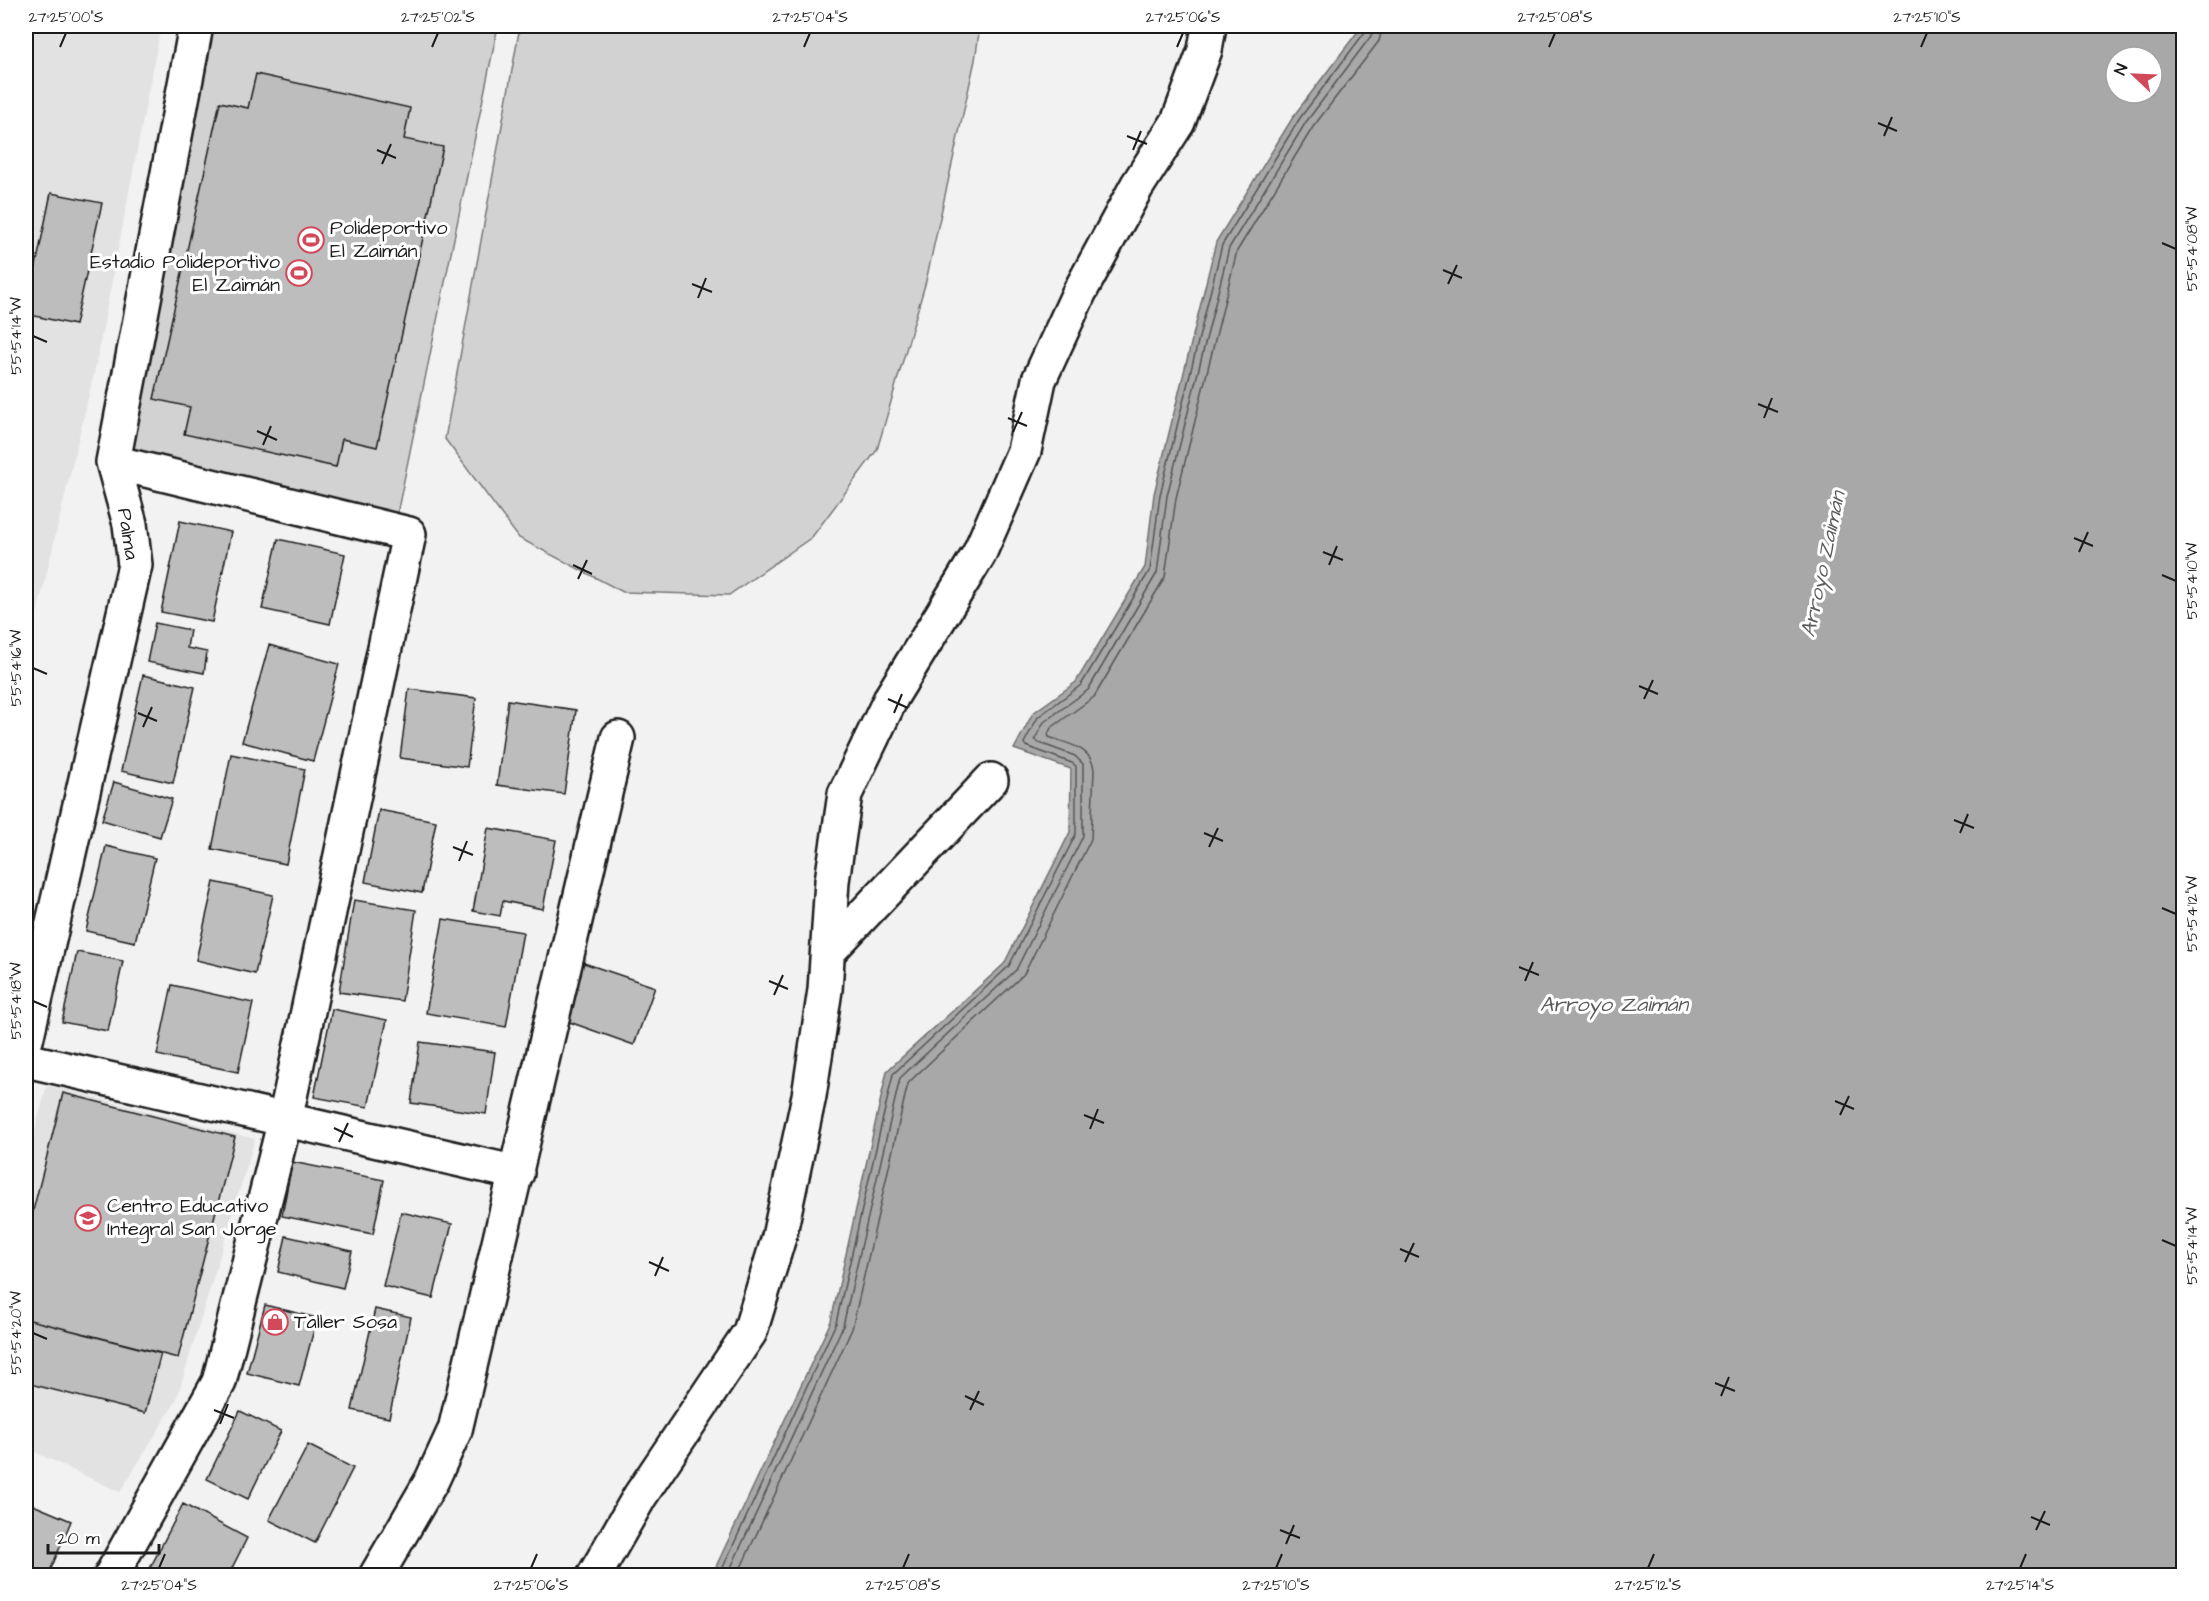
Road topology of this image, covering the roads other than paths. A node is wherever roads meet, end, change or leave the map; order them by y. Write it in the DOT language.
graph roads {
  1 [pos="196,26"];
  2 [pos="1209,26"];
  3 [pos="113,462"];
  4 [pos="618,738"];
  5 [pos="991,780"];
  6 [pos="828,952"];
  7 [pos="26,1040"];
  8 [pos="26,1060"];
  9 [pos="285,1120"];
  10 [pos="517,1173"];
  11 [pos="111,1575"];
  12 [pos="376,1575"];
  13 [pos="594,1575"];
  1 -- 3 [label="street, Palma"];
  2 -- 6 [label="street"];
  3 -- 7 [label="street, Palma"];
  3 -- 9 [label="street"];
  4 -- 10 [label="street"];
  5 -- 6 [label="street"];
  6 -- 13 [label="street"];
  8 -- 9 [label="street"];
  9 -- 10 [label="street"];
  9 -- 11 [label="street"];
  10 -- 12 [label="street"];
}
